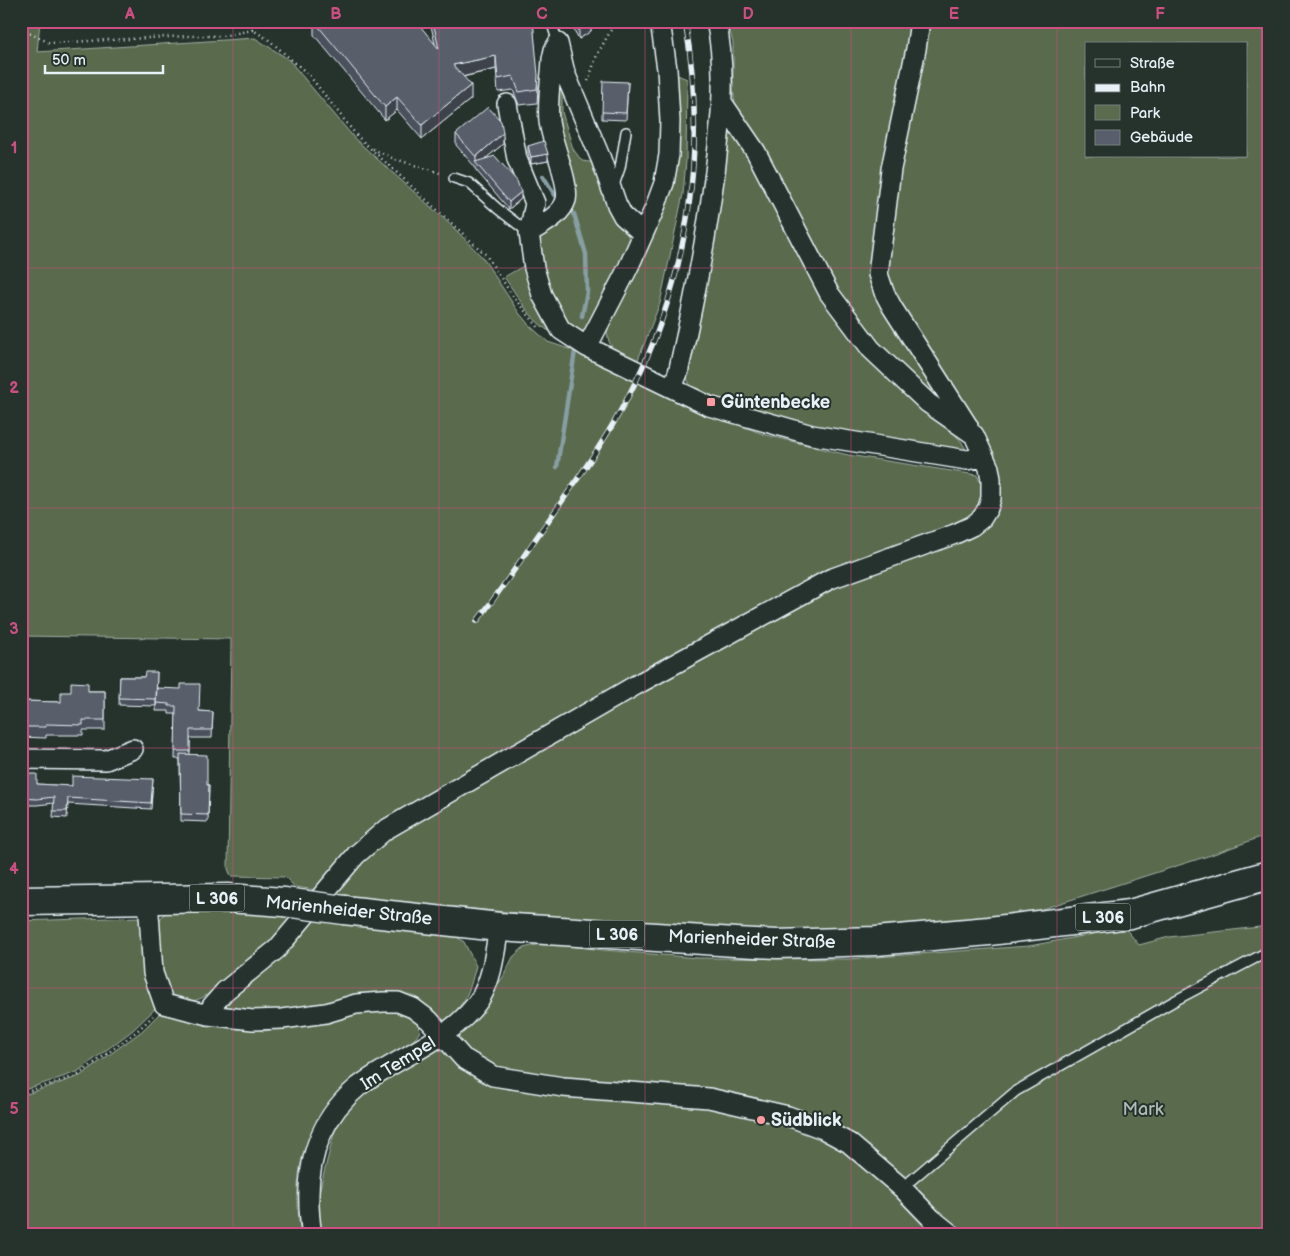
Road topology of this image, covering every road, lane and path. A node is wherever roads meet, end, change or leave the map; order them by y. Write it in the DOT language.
graph roads {
  1 [pos="245,21"];
  2 [pos="551,21"];
  3 [pos="616,21"];
  4 [pos="660,21"];
  5 [pos="716,21"];
  6 [pos="920,21"];
  7 [pos="21,29"];
  8 [pos="253,30"];
  9 [pos="558,43"];
  10 [pos="588,82"];
  11 [pos="722,102"];
  12 [pos="508,104"];
  13 [pos="626,132"];
  14 [pos="369,148"];
  15 [pos="454,178"];
  16 [pos="612,190"];
  17 [pos="529,233"];
  18 [pos="643,234"];
  19 [pos="544,334"];
  20 [pos="587,347"];
  21 [pos="930,369"];
  22 [pos="894,372"];
  23 [pos="672,388"];
  24 [pos="974,435"];
  25 [pos="984,456"];
  26 [pos="133,749"];
  27 [pos="21,759"];
  28 [pos="1269,875"];
  29 [pos="148,899"];
  30 [pos="21,901"];
  31 [pos="499,927"];
  32 [pos="1269,951"];
  33 [pos="164,1004"];
  34 [pos="208,1015"];
  35 [pos="443,1035"];
  36 [pos="21,1094"];
  37 [pos="902,1188"];
  38 [pos="312,1235"];
  39 [pos="952,1235"];
  1 -- 8 [label="path"];
  2 -- 9 [label="lane"];
  3 -- 10 [label="path"];
  4 -- 18 [label="street"];
  5 -- 11 [label="street"];
  6 -- 21 [label="street"];
  7 -- 8 [label="path"];
  8 -- 14 [label="path"];
  9 -- 16 [label="street"];
  9 -- 17 [label="street"];
  11 -- 22 [label="street"];
  11 -- 23 [label="street"];
  12 -- 17 [label="street"];
  13 -- 16 [label="lane"];
  14 -- 15 [label="path"];
  14 -- 19 [label="path"];
  15 -- 17 [label="lane"];
  16 -- 18 [label="street"];
  17 -- 20 [label="street"];
  18 -- 20 [label="street"];
  20 -- 23 [label="street"];
  21 -- 22 [label="street"];
  21 -- 24 [label="street"];
  22 -- 24 [label="street"];
  23 -- 25 [label="street"];
  24 -- 25 [label="street"];
  25 -- 34 [label="street"];
  26 -- 27 [label="street"];
  28 -- 31 [label="main road, Marienheider Straße / L 306"];
  29 -- 30 [label="main road, Marienheider Straße / L 306"];
  29 -- 31 [label="main road, Marienheider Straße / L 306, bridge"];
  29 -- 33 [label="street"];
  31 -- 35 [label="street, Im Tempel"];
  32 -- 37 [label="lane"];
  33 -- 34 [label="street"];
  33 -- 36 [label="path"];
  34 -- 35 [label="street"];
  35 -- 37 [label="street"];
  35 -- 38 [label="street, Im Tempel"];
  37 -- 39 [label="street"];
}
